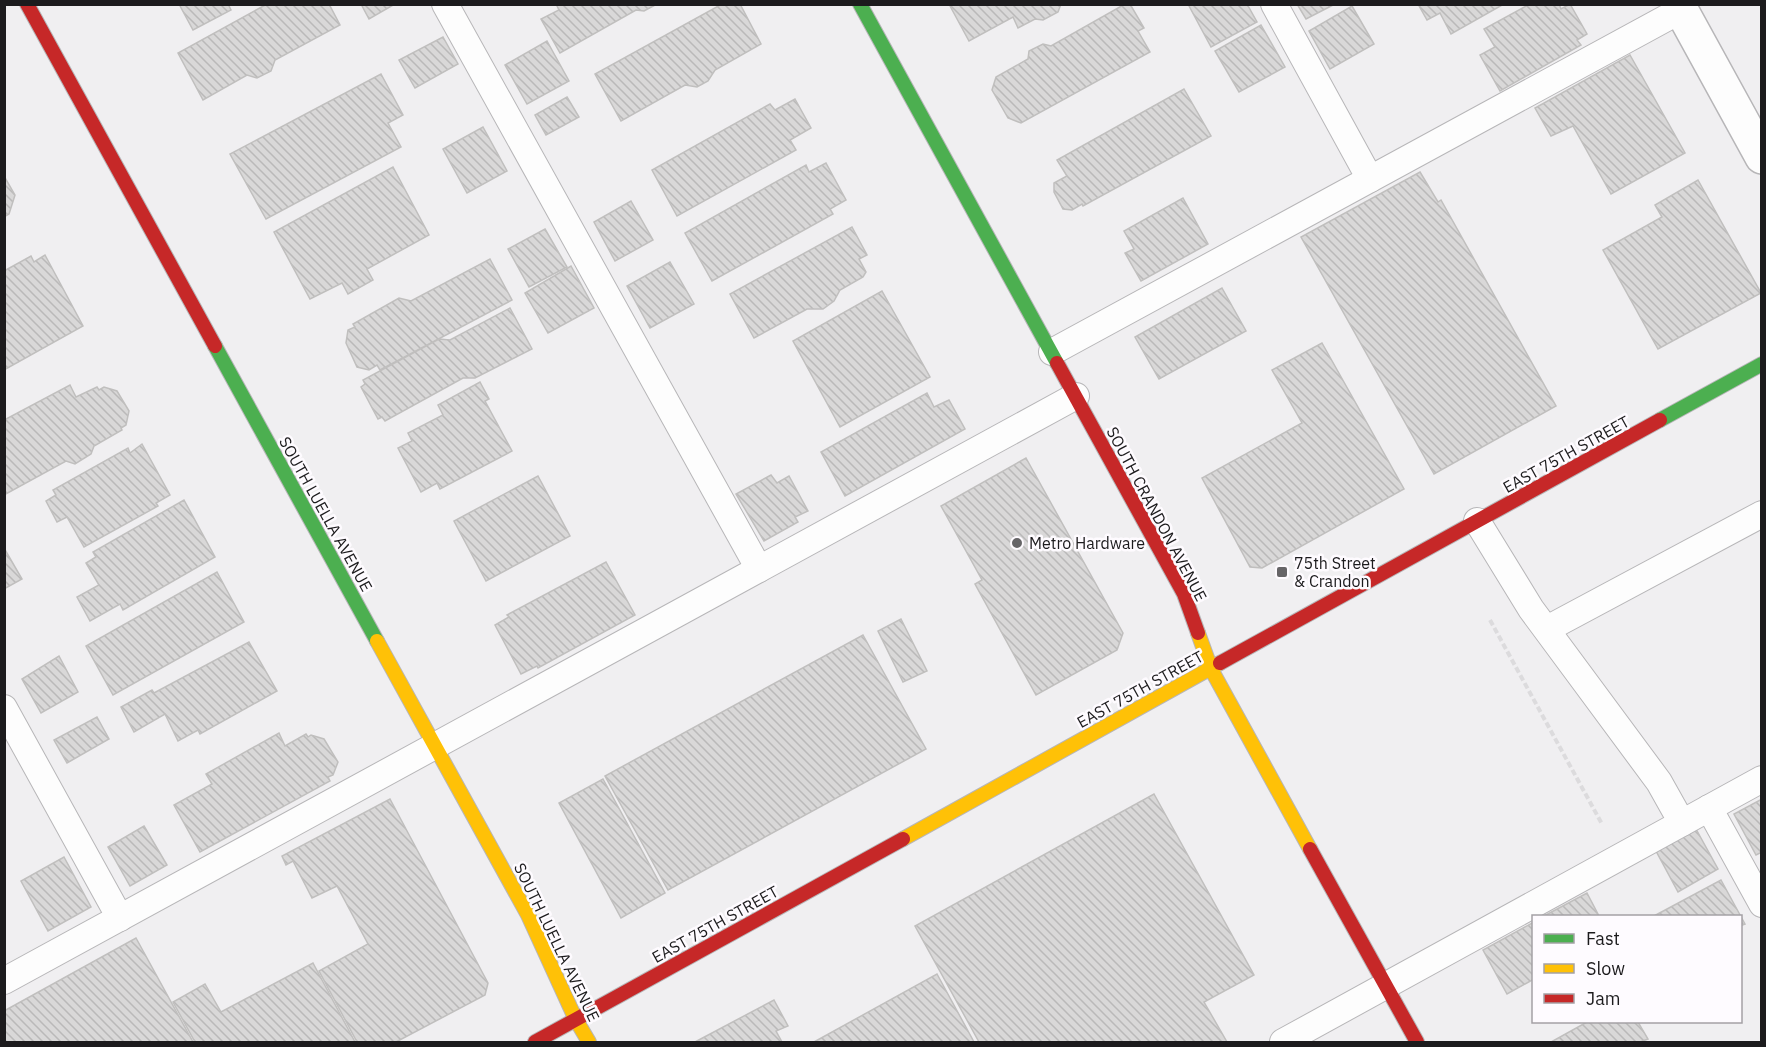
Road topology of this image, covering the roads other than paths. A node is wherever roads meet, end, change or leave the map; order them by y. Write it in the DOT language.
graph roads {
  1 [pos="27,4"];
  2 [pos="445,4"];
  3 [pos="860,4"];
  4 [pos="1274,4"];
  5 [pos="1679,7"];
  6 [pos="1761,157"];
  7 [pos="1370,179"];
  8 [pos="1052,352"];
  9 [pos="1761,364"];
  10 [pos="1076,396"];
  11 [pos="1761,514"];
  12 [pos="1477,522"];
  13 [pos="759,569"];
  14 [pos="1547,629"];
  15 [pos="1211,669"];
  16 [pos="4,708"];
  17 [pos="435,746"];
  18 [pos="1761,779"];
  19 [pos="1708,808"];
  20 [pos="1682,823"];
  21 [pos="1761,903"];
  22 [pos="120,918"];
  23 [pos="4,981"];
  24 [pos="1386,986"];
  25 [pos="576,1020"];
  26 [pos="536,1042"];
  27 [pos="589,1042"];
  28 [pos="1283,1042"];
  29 [pos="1417,1042"];
  1 -- 17 [label="street, SOUTH LUELLA AVENUE"];
  2 -- 13 [label="lane"];
  3 -- 8 [label="street, SOUTH CRANDON AVENUE"];
  4 -- 7 [label="lane"];
  5 -- 6 [label="street"];
  5 -- 7 [label="lane"];
  7 -- 8 [label="lane"];
  8 -- 10 [label="street, SOUTH CRANDON AVENUE"];
  9 -- 12 [label="street, EAST 75TH STREET"];
  10 -- 13 [label="lane"];
  10 -- 15 [label="street, SOUTH CRANDON AVENUE"];
  11 -- 14 [label="lane"];
  12 -- 14 [label="lane"];
  12 -- 15 [label="street, EAST 75TH STREET"];
  13 -- 17 [label="lane"];
  14 -- 20 [label="lane"];
  15 -- 24 [label="street, SOUTH CRANDON AVENUE"];
  15 -- 25 [label="street, EAST 75TH STREET"];
  16 -- 22 [label="lane"];
  17 -- 22 [label="lane"];
  17 -- 25 [label="street, SOUTH LUELLA AVENUE"];
  18 -- 19 [label="lane"];
  19 -- 20 [label="lane"];
  19 -- 21 [label="lane"];
  20 -- 24 [label="lane"];
  22 -- 23 [label="lane"];
  24 -- 28 [label="lane"];
  24 -- 29 [label="street, SOUTH CRANDON AVENUE"];
  25 -- 26 [label="street, EAST 75TH STREET"];
  25 -- 27 [label="street, SOUTH LUELLA AVENUE"];
}
